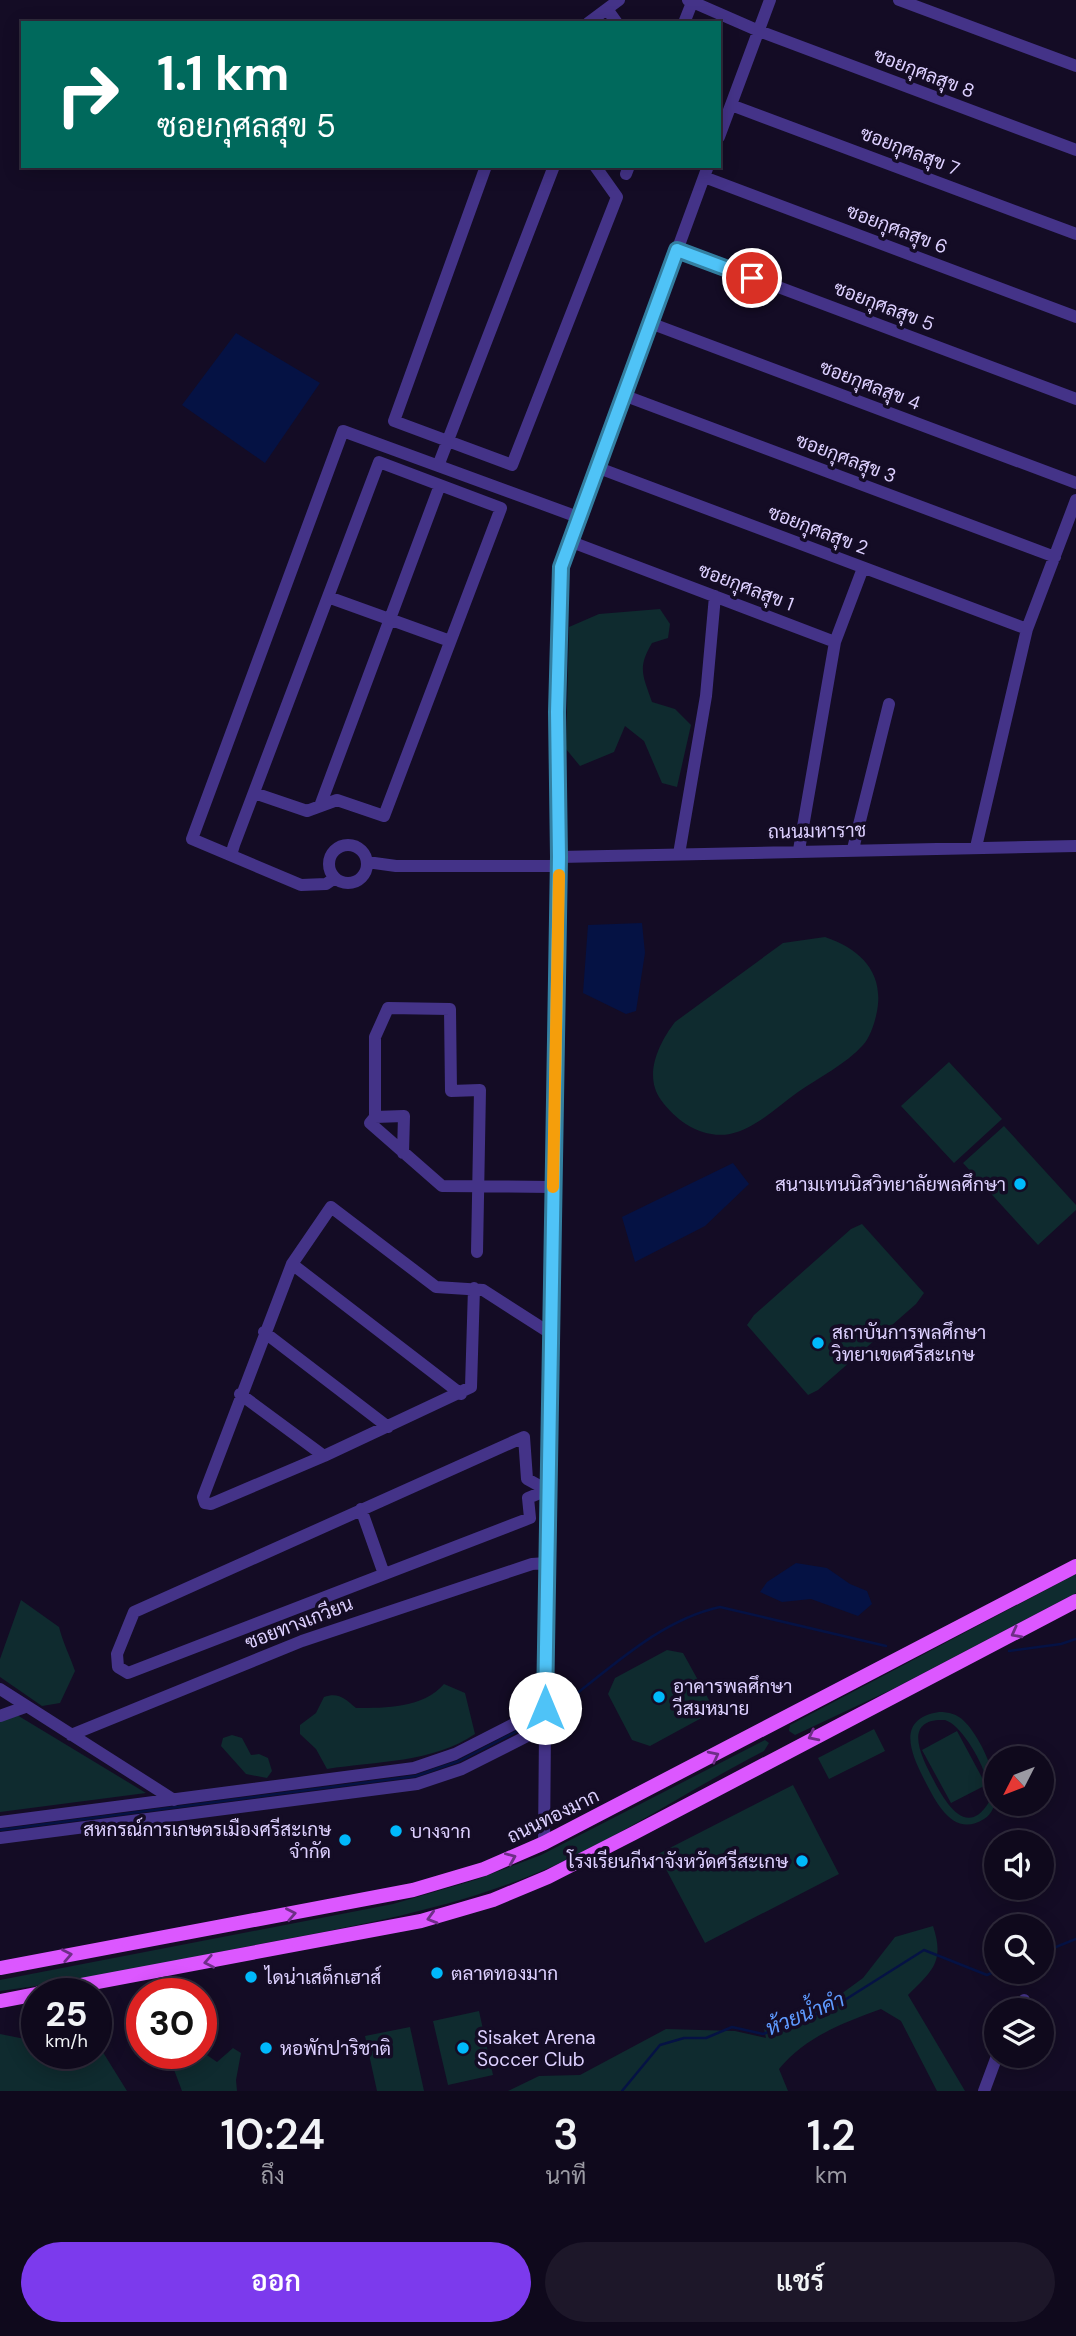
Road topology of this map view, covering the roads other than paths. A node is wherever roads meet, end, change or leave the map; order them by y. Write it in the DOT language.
graph roads {
  1 [pos="619,0"];
  2 [pos="770,0"];
  3 [pos="899,0"];
  4 [pos="691,1"];
  5 [pos="607,9"];
  6 [pos="591,21"];
  7 [pos="616,21"];
  8 [pos="685,21"];
  9 [pos="759,31"];
  10 [pos="1076,66"];
  11 [pos="731,105"];
  12 [pos="721,132"];
  13 [pos="1076,150"];
  14 [pos="485,168"];
  15 [pos="553,168"];
  16 [pos="596,168"];
  17 [pos="706,172"];
  18 [pos="1076,234"];
  19 [pos="677,250"];
  20 [pos="1076,317"];
  21 [pos="650,323"];
  22 [pos="624,395"];
  23 [pos="1076,399"];
  24 [pos="448,442"];
  25 [pos="438,466"];
  26 [pos="596,467"];
  27 [pos="1076,483"];
  28 [pos="440,485"];
  29 [pos="1076,500"];
  30 [pos="578,517"];
  31 [pos="569,541"];
  32 [pos="1055,557"];
  33 [pos="863,568"];
  34 [pos="715,596"];
  35 [pos="328,597"];
  36 [pos="390,619"];
  37 [pos="1027,629"];
  38 [pos="450,640"];
  39 [pos="835,642"];
  40 [pos="889,704"];
  41 [pos="254,793"];
  42 [pos="320,806"];
  43 [pos="1076,846"];
  44 [pos="976,847"];
  45 [pos="853,849"];
  46 [pos="799,850"];
  47 [pos="679,854"];
  48 [pos="231,855"];
  49 [pos="368,862"];
  50 [pos="559,862"];
  51 [pos="335,878"];
  52 [pos="375,1117"];
  53 [pos="403,1153"];
  54 [pos="478,1186"];
  55 [pos="553,1187"];
  56 [pos="477,1252"];
  57 [pos="292,1264"];
  58 [pos="474,1288"];
  59 [pos="264,1332"];
  60 [pos="550,1333"];
  61 [pos="240,1394"];
  62 [pos="461,1394"];
  63 [pos="388,1427"];
  64 [pos="324,1456"];
  65 [pos="547,1490"];
  66 [pos="360,1509"];
  67 [pos="546,1563"];
  68 [pos="1076,1566"];
  69 [pos="384,1574"];
  70 [pos="1076,1601"];
  71 [pos="0,1689"];
  72 [pos="25,1707"];
  73 [pos="545,1708"];
  74 [pos="0,1716"];
  75 [pos="775,1725"];
  76 [pos="545,1727"];
  77 [pos="71,1735"];
  78 [pos="789,1749"];
  79 [pos="173,1799"];
  80 [pos="187,1814"];
  81 [pos="0,1822"];
  82 [pos="0,1839"];
  83 [pos="544,1843"];
  84 [pos="0,1968"];
  85 [pos="112,1980"];
  86 [pos="21,1997"];
  87 [pos="0,2001"];
  88 [pos="993,2068"];
  89 [pos="984,2091"];
  1 -- 5 [label="street"];
  2 -- 9 [label="street"];
  3 -- 10 [label="street"];
  4 -- 8 [label="street"];
  4 -- 9 [label="street, ซอยกุศลสุข 8"];
  5 -- 6 [label="street"];
  5 -- 7 [label="street"];
  9 -- 11 [label="street"];
  9 -- 13 [label="street, ซอยกุศลสุข 8"];
  11 -- 12 [label="street"];
  11 -- 18 [label="street, ซอยกุศลสุข 7"];
  14 -- 24 [label="street"];
  15 -- 24 [label="street"];
  16 -- 24 [label="street"];
  17 -- 19 [label="street"];
  17 -- 20 [label="street, ซอยกุศลสุข 6"];
  19 -- 21 [label="street"];
  19 -- 23 [label="street, ซอยกุศลสุข 5"];
  21 -- 22 [label="street"];
  21 -- 27 [label="street, ซอยกุศลสุข 4"];
  22 -- 26 [label="street"];
  22 -- 32 [label="street, ซอยกุศลสุข 3"];
  24 -- 25 [label="street"];
  25 -- 30 [label="street"];
  25 -- 48 [label="street"];
  26 -- 30 [label="street"];
  26 -- 33 [label="street, ซอยกุศลสุข 2"];
  28 -- 35 [label="street"];
  28 -- 36 [label="street"];
  28 -- 38 [label="street"];
  29 -- 32 [label="street"];
  30 -- 31 [label="street"];
  31 -- 34 [label="street, ซอยกุศลสุข 1"];
  31 -- 50 [label="street"];
  32 -- 37 [label="street"];
  33 -- 37 [label="street, ซอยกุศลสุข 2"];
  33 -- 39 [label="street"];
  34 -- 39 [label="street, ซอยกุศลสุข 1"];
  34 -- 47 [label="street"];
  35 -- 36 [label="street"];
  35 -- 41 [label="street"];
  36 -- 38 [label="street"];
  36 -- 42 [label="street"];
  37 -- 44 [label="street"];
  38 -- 42 [label="street"];
  39 -- 46 [label="street"];
  40 -- 45 [label="street"];
  41 -- 42 [label="street"];
  41 -- 48 [label="street"];
  43 -- 44 [label="street, ถนนมหาราช"];
  44 -- 45 [label="street, ถนนมหาราช"];
  45 -- 46 [label="street, ถนนมหาราช"];
  46 -- 47 [label="street, ถนนมหาราช"];
  47 -- 50 [label="street, ถนนมหาราช"];
  48 -- 51 [label="street"];
  49 -- 50 [label="street, ถนนมหาราช"];
  49 -- 51 [label="street"];
  49 -- 51 [label="street"];
  50 -- 55 [label="street"];
  52 -- 53 [label="street"];
  52 -- 53 [label="street"];
  52 -- 54 [label="street"];
  53 -- 54 [label="street"];
  54 -- 55 [label="street"];
  54 -- 56 [label="street"];
  55 -- 60 [label="street"];
  57 -- 58 [label="street"];
  57 -- 59 [label="street"];
  57 -- 62 [label="street"];
  58 -- 60 [label="street"];
  58 -- 62 [label="street"];
  59 -- 61 [label="street"];
  59 -- 63 [label="street"];
  60 -- 65 [label="street"];
  61 -- 64 [label="street"];
  61 -- 64 [label="street"];
  62 -- 63 [label="street"];
  63 -- 64 [label="street"];
  65 -- 66 [label="street"];
  65 -- 67 [label="street"];
  65 -- 69 [label="street"];
  66 -- 69 [label="street"];
  66 -- 69 [label="street"];
  67 -- 73 [label="street"];
  67 -- 77 [label="street, ซอยทางเกวียน"];
  68 -- 75 [label="main road, ถนนทองมาก"];
  70 -- 78 [label="main road, one-way"];
  71 -- 72 [label="street"];
  72 -- 74 [label="street"];
  72 -- 77 [label="street"];
  73 -- 76 [label="street"];
  73 -- 79 [label="street"];
  75 -- 78 [label="main road"];
  83 -- 75 [label="main road, ถนนทองมาก, one-way"];
  76 -- 80 [label="street"];
  76 -- 83 [label="street"];
  77 -- 79 [label="street"];
  78 -- 85 [label="main road, one-way"];
  79 -- 80 [label="street"];
  79 -- 81 [label="street"];
  80 -- 82 [label="street"];
  84 -- 83 [label="main road, ถนนทองมาก, one-way"];
  86 -- 87 [label="main road"];
  88 -- 89 [label="street"];
}
